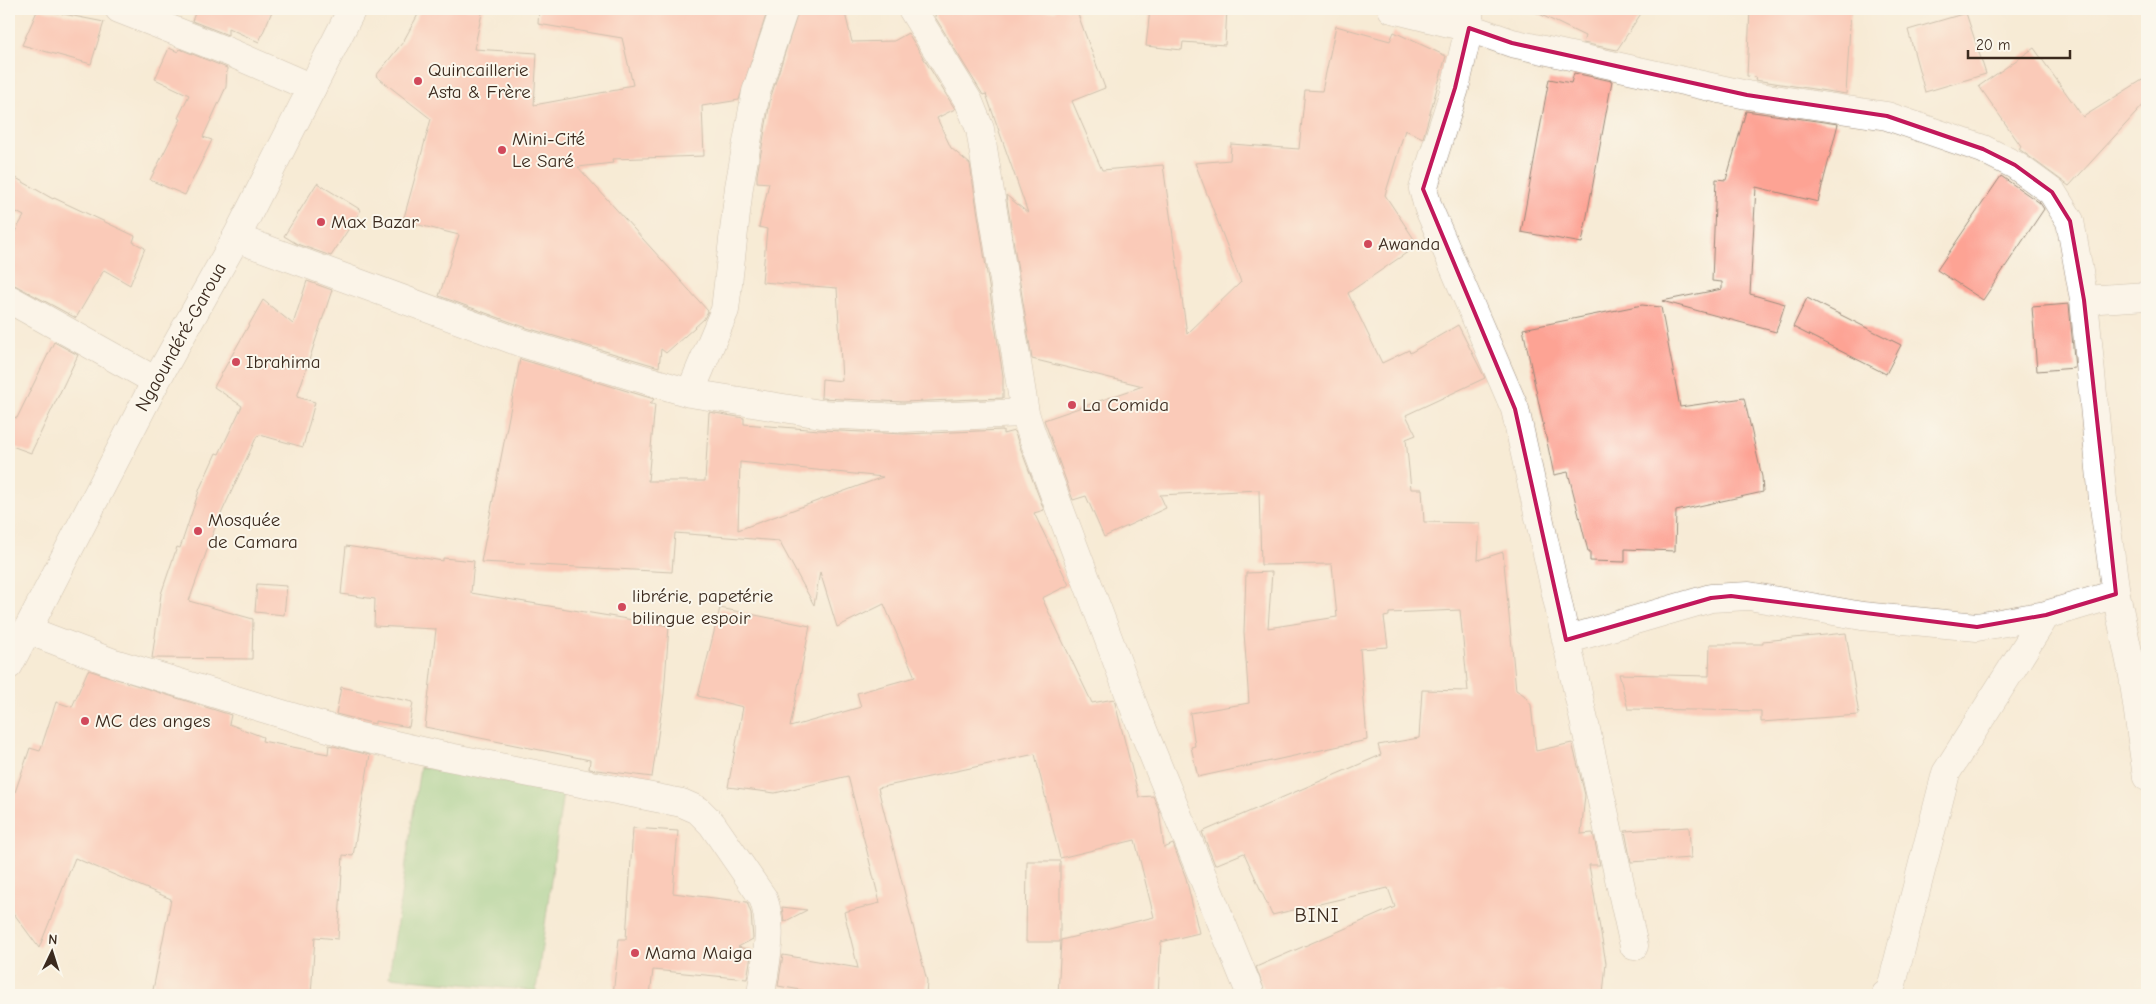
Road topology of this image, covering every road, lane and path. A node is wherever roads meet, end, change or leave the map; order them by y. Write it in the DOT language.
graph roads {
  1 [pos="119,9"];
  2 [pos="352,9"];
  3 [pos="784,9"];
  4 [pos="912,9"];
  5 [pos="1392,9"];
  6 [pos="1469,18"];
  7 [pos="312,88"];
  8 [pos="236,238"];
  9 [pos="2147,296"];
  10 [pos="9,299"];
  11 [pos="2084,300"];
  12 [pos="156,381"];
  13 [pos="690,394"];
  14 [pos="1025,414"];
  15 [pos="2116,594"];
  16 [pos="2046,616"];
  17 [pos="27,630"];
  18 [pos="1566,640"];
  19 [pos="9,665"];
  20 [pos="2147,777"];
  21 [pos="1634,946"];
  22 [pos="761,995"];
  23 [pos="1251,995"];
  24 [pos="1885,995"];
  1 -- 7 [label="main road"];
  2 -- 7 [label="main road, Ngaoundéré-Garoua"];
  3 -- 13 [label="main road"];
  4 -- 14 [label="main road"];
  5 -- 6 [label="main road"];
  6 -- 11 [label="main road"];
  6 -- 18 [label="main road"];
  7 -- 8 [label="main road, Ngaoundéré-Garoua"];
  8 -- 12 [label="main road, Ngaoundéré-Garoua"];
  8 -- 13 [label="main road"];
  9 -- 11 [label="main road"];
  10 -- 12 [label="main road"];
  11 -- 15 [label="main road"];
  12 -- 17 [label="main road, Ngaoundéré-Garoua"];
  13 -- 14 [label="main road"];
  14 -- 23 [label="main road"];
  15 -- 16 [label="main road"];
  15 -- 20 [label="main road"];
  16 -- 18 [label="main road"];
  16 -- 24 [label="main road"];
  17 -- 19 [label="main road, Ngaoundéré-Garoua"];
  17 -- 22 [label="main road"];
  18 -- 21 [label="main road"];
}
